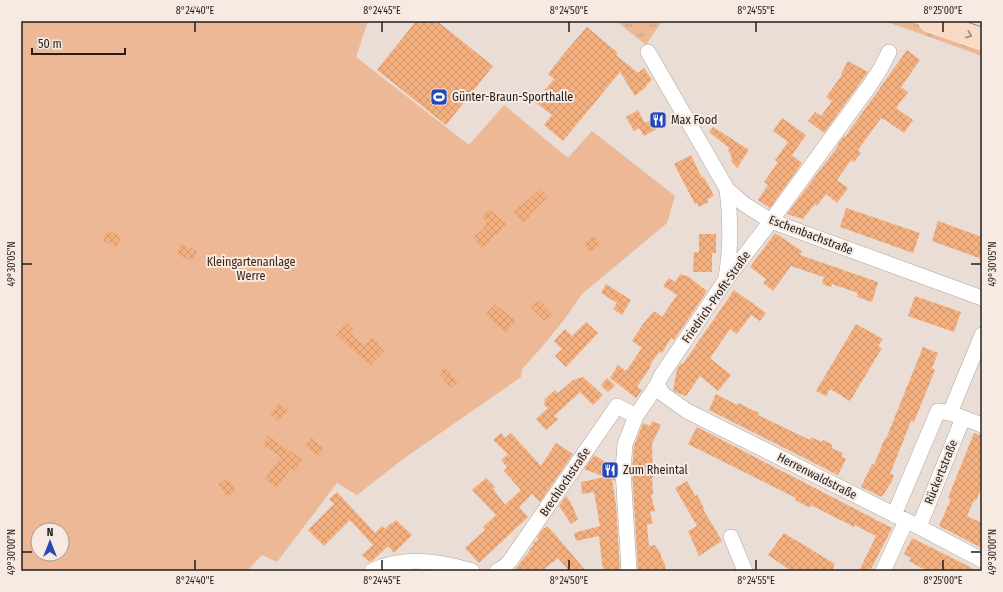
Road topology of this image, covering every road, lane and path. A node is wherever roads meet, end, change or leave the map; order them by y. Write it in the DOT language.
graph roads {
  1 [pos="930,21"];
  2 [pos="982,39"];
  3 [pos="648,52"];
  4 [pos="889,52"];
  5 [pos="727,189"];
  6 [pos="771,221"];
  7 [pos="725,281"];
  8 [pos="982,298"];
  9 [pos="982,335"];
  10 [pos="658,385"];
  11 [pos="951,414"];
  12 [pos="636,416"];
  13 [pos="982,425"];
  14 [pos="907,521"];
  15 [pos="731,537"];
  16 [pos="982,560"];
  17 [pos="372,571"];
  18 [pos="472,571"];
  19 [pos="497,571"];
  20 [pos="629,571"];
  21 [pos="744,571"];
  22 [pos="883,571"];
  1 -- 2 [label="main road, one-way"];
  3 -- 5 [label="street, Eschenbachstraße"];
  4 -- 6 [label="street, Friedrich-Profit-Straße"];
  5 -- 6 [label="street, Eschenbachstraße"];
  5 -- 7 [label="street"];
  6 -- 7 [label="street, Friedrich-Profit-Straße"];
  6 -- 8 [label="street, Eschenbachstraße"];
  7 -- 10 [label="street, Friedrich-Profit-Straße"];
  9 -- 11 [label="street, Rückertstraße"];
  10 -- 12 [label="street, Friedrich-Profit-Straße"];
  10 -- 14 [label="street, Herrenwaldstraße"];
  11 -- 13 [label="street"];
  11 -- 14 [label="street, Rückertstraße"];
  11 -- 14 [label="street, Rückertstraße"];
  12 -- 19 [label="street, Brechlochstraße"];
  12 -- 20 [label="street, Friedrich-Profit-Straße"];
  14 -- 16 [label="street, Herrenwaldstraße"];
  14 -- 22 [label="street, Rückertstraße"];
  15 -- 21 [label="street"];
  17 -- 18 [label="street"];
}
